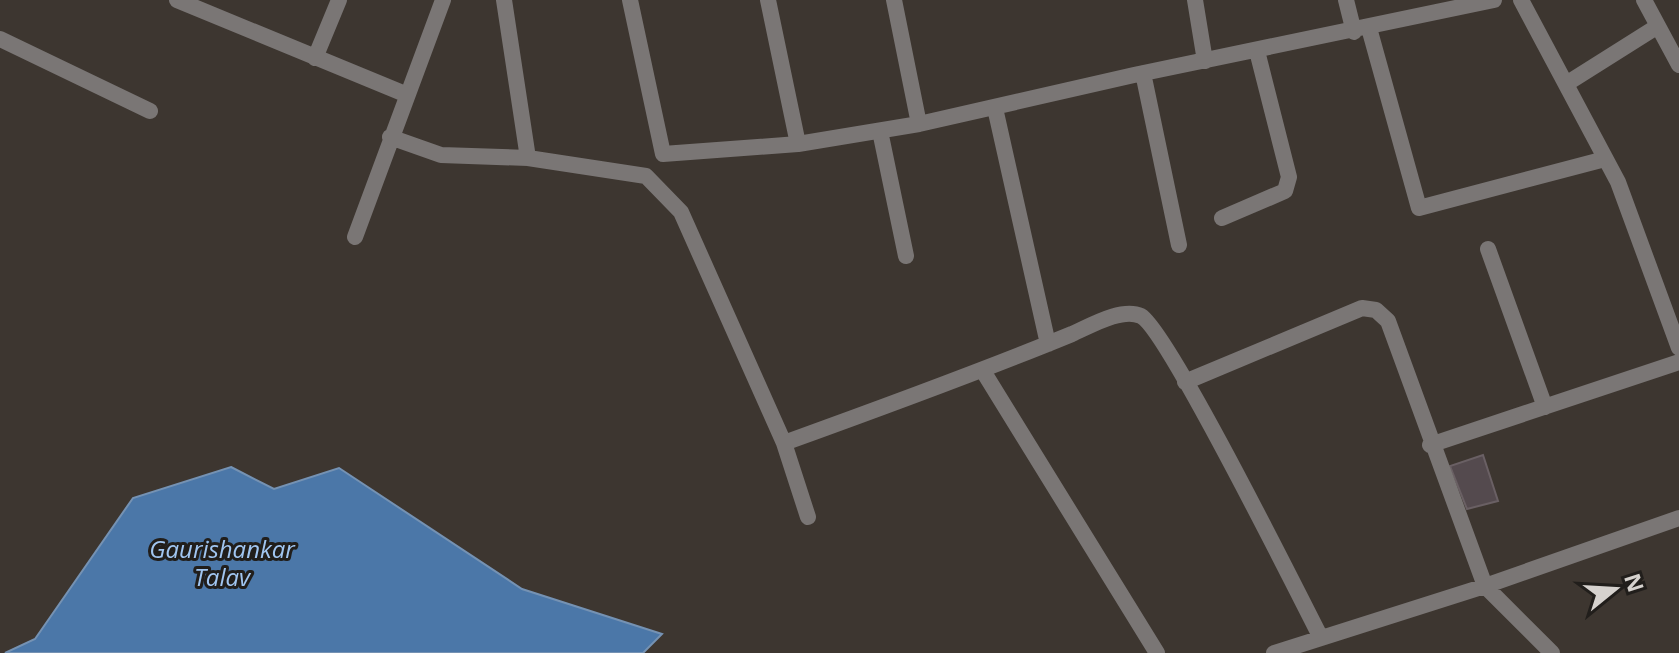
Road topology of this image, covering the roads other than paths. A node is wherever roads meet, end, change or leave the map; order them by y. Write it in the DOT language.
graph roads {
  1 [pos="177,0"];
  2 [pos="339,0"];
  3 [pos="443,0"];
  4 [pos="504,0"];
  5 [pos="630,0"];
  6 [pos="768,0"];
  7 [pos="894,0"];
  8 [pos="1195,0"];
  9 [pos="1346,0"];
  10 [pos="1521,0"];
  11 [pos="1644,0"];
  12 [pos="1482,1"];
  13 [pos="207,7"];
  14 [pos="1658,26"];
  15 [pos="1362,30"];
  16 [pos="0,39"];
  17 [pos="1257,51"];
  18 [pos="315,58"];
  19 [pos="1205,61"];
  20 [pos="1679,65"];
  21 [pos="1143,73"];
  22 [pos="1566,84"];
  23 [pos="405,94"];
  24 [pos="995,108"];
  25 [pos="150,111"];
  26 [pos="919,124"];
  27 [pos="880,131"];
  28 [pos="390,137"];
  29 [pos="798,144"];
  30 [pos="528,158"];
  31 [pos="1605,159"];
  32 [pos="1222,218"];
  33 [pos="355,237"];
  34 [pos="1179,245"];
  35 [pos="1488,249"];
  36 [pos="906,256"];
  37 [pos="1048,344"];
  38 [pos="1679,348"];
  39 [pos="1679,362"];
  40 [pos="983,371"];
  41 [pos="1185,382"];
  42 [pos="1545,407"];
  43 [pos="784,443"];
  44 [pos="1430,445"];
  45 [pos="808,517"];
  46 [pos="1679,518"];
  47 [pos="1485,586"];
  48 [pos="1321,638"];
  49 [pos="1157,653"];
  50 [pos="1274,653"];
  51 [pos="1552,653"];
  1 -- 13 [label="street"];
  2 -- 18 [label="street"];
  3 -- 23 [label="street"];
  4 -- 30 [label="street"];
  5 -- 29 [label="street"];
  6 -- 29 [label="street"];
  7 -- 26 [label="street"];
  8 -- 19 [label="street"];
  9 -- 15 [label="street"];
  10 -- 22 [label="street"];
  11 -- 14 [label="street"];
  12 -- 15 [label="street"];
  13 -- 18 [label="street"];
  14 -- 20 [label="street"];
  14 -- 22 [label="street"];
  15 -- 17 [label="street"];
  15 -- 31 [label="street"];
  16 -- 25 [label="street"];
  17 -- 19 [label="street"];
  17 -- 32 [label="street"];
  18 -- 23 [label="street"];
  19 -- 21 [label="street"];
  21 -- 24 [label="street"];
  21 -- 34 [label="street"];
  22 -- 31 [label="street"];
  23 -- 28 [label="street"];
  24 -- 26 [label="street"];
  24 -- 37 [label="street"];
  26 -- 27 [label="street"];
  27 -- 29 [label="street"];
  27 -- 36 [label="street"];
  28 -- 30 [label="street"];
  28 -- 33 [label="street"];
  30 -- 43 [label="street"];
  31 -- 38 [label="street"];
  35 -- 42 [label="street"];
  37 -- 40 [label="street"];
  37 -- 41 [label="street"];
  39 -- 42 [label="street"];
  40 -- 43 [label="street"];
  40 -- 49 [label="street"];
  41 -- 44 [label="street"];
  41 -- 48 [label="street"];
  42 -- 44 [label="street"];
  43 -- 45 [label="street"];
  44 -- 47 [label="street"];
  46 -- 47 [label="street"];
  47 -- 48 [label="street"];
  47 -- 51 [label="street"];
  48 -- 50 [label="street"];
}
